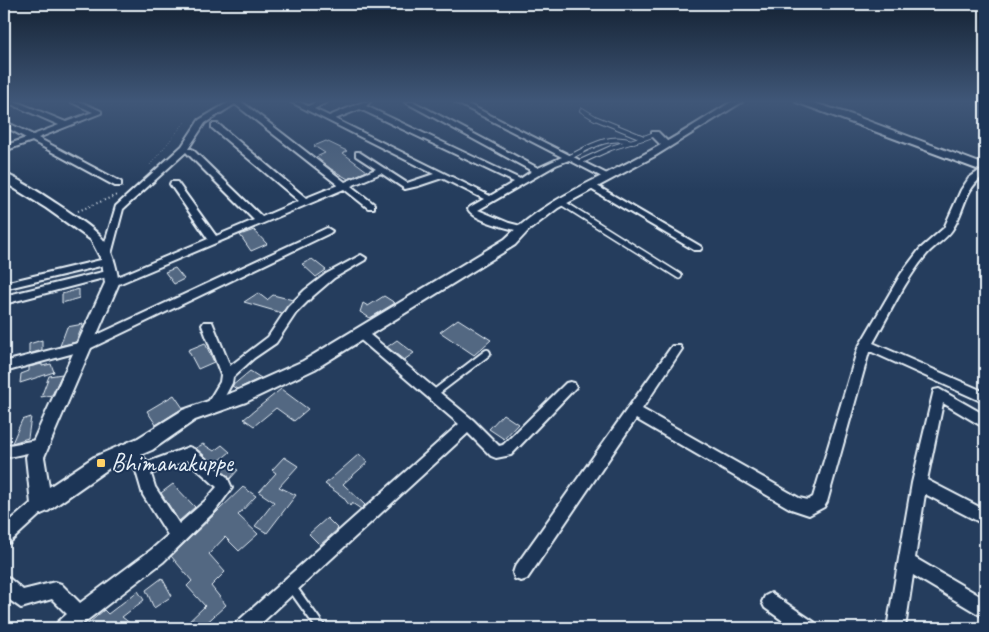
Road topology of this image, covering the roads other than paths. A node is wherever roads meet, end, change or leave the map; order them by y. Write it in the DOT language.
graph roads {
  1 [pos="20,131"];
  2 [pos="50,131"];
  3 [pos="196,131"];
  4 [pos="222,131"];
  5 [pos="273,131"];
  6 [pos="354,131"];
  7 [pos="414,131"];
  8 [pos="463,131"];
  9 [pos="518,131"];
  10 [pos="628,131"];
  11 [pos="689,131"];
  12 [pos="886,131"];
  13 [pos="655,134"];
  14 [pos="33,138"];
  15 [pos="644,138"];
  16 [pos="632,142"];
  17 [pos="666,145"];
  18 [pos="4,149"];
  19 [pos="189,151"];
  20 [pos="359,154"];
  21 [pos="570,157"];
  22 [pos="580,162"];
  23 [pos="381,170"];
  24 [pos="985,170"];
  25 [pos="538,172"];
  26 [pos="443,175"];
  27 [pos="609,176"];
  28 [pos="4,177"];
  29 [pos="520,182"];
  30 [pos="118,184"];
  31 [pos="174,184"];
  32 [pos="343,186"];
  33 [pos="592,186"];
  34 [pos="490,199"];
  35 [pos="305,202"];
  36 [pos="561,202"];
  37 [pos="371,206"];
  38 [pos="261,221"];
  39 [pos="522,229"];
  40 [pos="327,231"];
  41 [pos="214,240"];
  42 [pos="697,248"];
  43 [pos="361,258"];
  44 [pos="110,268"];
  45 [pos="679,276"];
  46 [pos="4,286"];
  47 [pos="4,300"];
  48 [pos="208,325"];
  49 [pos="360,333"];
  50 [pos="85,346"];
  51 [pos="864,348"];
  52 [pos="676,349"];
  53 [pos="487,352"];
  54 [pos="4,367"];
  55 [pos="227,375"];
  56 [pos="570,387"];
  57 [pos="432,395"];
  58 [pos="985,398"];
  59 [pos="212,406"];
  60 [pos="634,411"];
  61 [pos="985,422"];
  62 [pos="468,424"];
  63 [pos="41,445"];
  64 [pos="129,451"];
  65 [pos="4,452"];
  66 [pos="142,468"];
  67 [pos="919,483"];
  68 [pos="41,504"];
  69 [pos="985,518"];
  70 [pos="4,536"];
  71 [pos="178,536"];
  72 [pos="906,562"];
  73 [pos="521,573"];
  74 [pos="290,584"];
  75 [pos="4,586"];
  76 [pos="771,602"];
  77 [pos="985,609"];
  78 [pos="79,614"];
  79 [pos="64,628"];
  80 [pos="243,628"];
  81 [pos="321,628"];
  82 [pos="808,628"];
  83 [pos="896,628"];
  1 -- 14 [label="street"];
  2 -- 14 [label="street"];
  3 -- 44 [label="street"];
  4 -- 35 [label="street"];
  5 -- 32 [label="street"];
  6 -- 26 [label="street"];
  7 -- 29 [label="street"];
  8 -- 25 [label="street"];
  9 -- 21 [label="street"];
  10 -- 15 [label="lane"];
  11 -- 17 [label="street"];
  12 -- 24 [label="street"];
  13 -- 15 [label="lane"];
  13 -- 17 [label="street"];
  14 -- 18 [label="street"];
  14 -- 30 [label="street"];
  15 -- 16 [label="lane"];
  16 -- 21 [label="lane"];
  16 -- 22 [label="lane"];
  17 -- 27 [label="street"];
  19 -- 38 [label="street"];
  20 -- 23 [label="street"];
  21 -- 22 [label="street"];
  21 -- 25 [label="street"];
  22 -- 27 [label="street"];
  23 -- 26 [label="street"];
  23 -- 32 [label="street"];
  24 -- 51 [label="street"];
  25 -- 29 [label="street"];
  26 -- 34 [label="street"];
  27 -- 33 [label="street"];
  28 -- 44 [label="street"];
  29 -- 34 [label="street"];
  31 -- 41 [label="street"];
  32 -- 35 [label="street"];
  32 -- 37 [label="street"];
  33 -- 36 [label="street"];
  33 -- 42 [label="street"];
  34 -- 39 [label="street"];
  35 -- 38 [label="street"];
  36 -- 39 [label="street"];
  36 -- 45 [label="lane"];
  38 -- 41 [label="street"];
  39 -- 49 [label="street"];
  40 -- 50 [label="street"];
  41 -- 44 [label="street"];
  43 -- 55 [label="street"];
  44 -- 46 [label="street"];
  44 -- 47 [label="street"];
  44 -- 50 [label="street"];
  48 -- 55 [label="street"];
  49 -- 57 [label="street"];
  49 -- 59 [label="street"];
  50 -- 54 [label="street"];
  50 -- 63 [label="street"];
  51 -- 58 [label="street"];
  51 -- 60 [label="street"];
  52 -- 60 [label="street"];
  53 -- 57 [label="lane"];
  55 -- 59 [label="street"];
  56 -- 62 [label="street"];
  57 -- 62 [label="street"];
  59 -- 64 [label="street"];
  60 -- 73 [label="street"];
  61 -- 67 [label="street"];
  62 -- 74 [label="street"];
  63 -- 65 [label="street"];
  63 -- 68 [label="street"];
  64 -- 66 [label="street"];
  64 -- 68 [label="street"];
  66 -- 71 [label="street"];
  66 -- 71 [label="street"];
  67 -- 69 [label="street"];
  67 -- 72 [label="street"];
  68 -- 70 [label="street"];
  71 -- 78 [label="street"];
  72 -- 77 [label="street"];
  72 -- 83 [label="street"];
  74 -- 80 [label="street"];
  74 -- 81 [label="lane"];
  75 -- 78 [label="street"];
  76 -- 82 [label="street"];
  78 -- 79 [label="street"];
}
